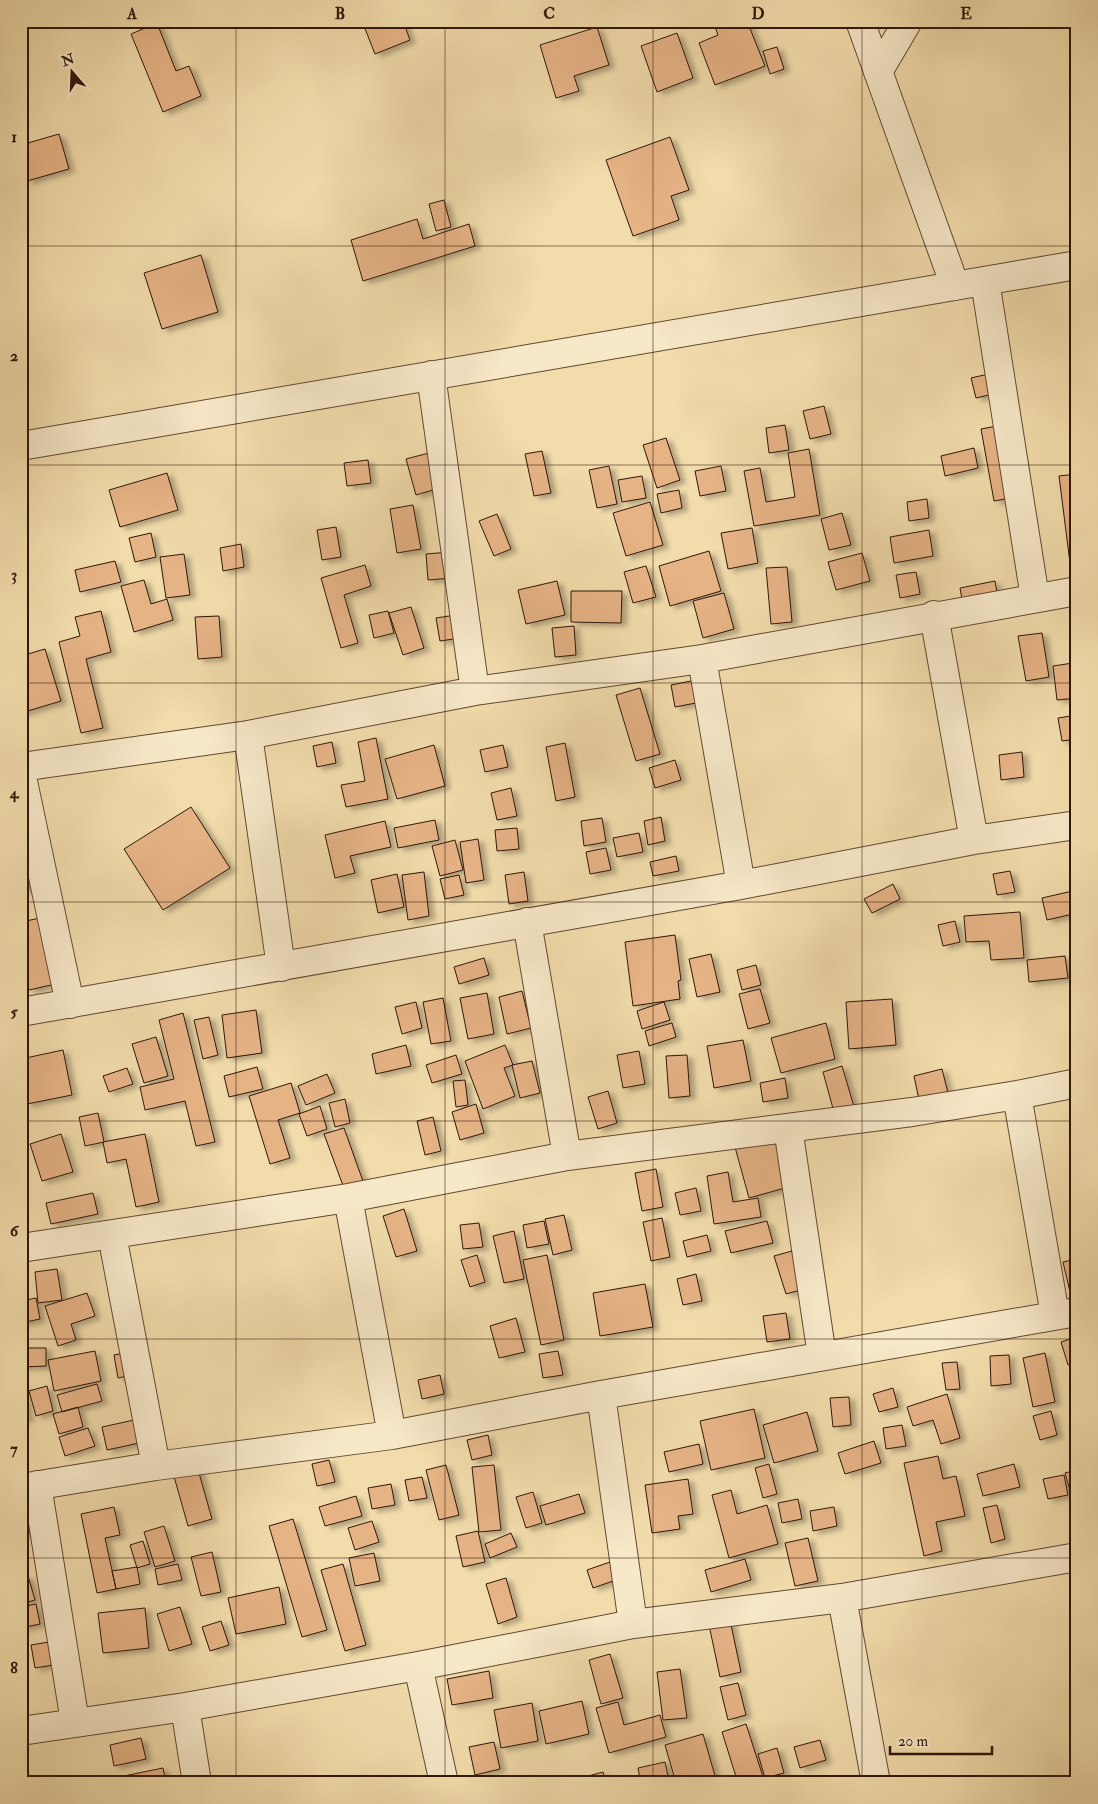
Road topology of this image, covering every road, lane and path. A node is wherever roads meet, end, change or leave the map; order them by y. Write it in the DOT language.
graph roads {
  1 [pos="860,21"];
  2 [pos="908,21"];
  3 [pos="878,72"];
  4 [pos="1077,265"];
  5 [pos="985,281"];
  6 [pos="955,286"];
  7 [pos="431,376"];
  8 [pos="21,446"];
  9 [pos="1077,591"];
  10 [pos="1035,598"];
  11 [pos="934,615"];
  12 [pos="702,659"];
  13 [pos="475,691"];
  14 [pos="248,735"];
  15 [pos="21,767"];
  16 [pos="21,772"];
  17 [pos="1077,825"];
  18 [pos="974,840"];
  19 [pos="742,885"];
  20 [pos="527,922"];
  21 [pos="281,967"];
  22 [pos="70,1004"];
  23 [pos="21,1012"];
  24 [pos="1077,1083"];
  25 [pos="1017,1096"];
  26 [pos="788,1128"];
  27 [pos="567,1156"];
  28 [pos="348,1198"];
  29 [pos="112,1234"];
  30 [pos="21,1248"];
  31 [pos="1066,1314"];
  32 [pos="822,1356"];
  33 [pos="601,1395"];
  34 [pos="392,1435"];
  35 [pos="156,1466"];
  36 [pos="29,1486"];
  37 [pos="1077,1557"];
  38 [pos="842,1598"];
  39 [pos="633,1624"];
  40 [pos="418,1666"];
  41 [pos="185,1707"];
  42 [pos="75,1722"];
  43 [pos="21,1731"];
  44 [pos="197,1783"];
  45 [pos="444,1783"];
  46 [pos="876,1783"];
  1 -- 3 [label="street"];
  2 -- 3 [label="street"];
  3 -- 6 [label="street"];
  4 -- 5 [label="street"];
  5 -- 6 [label="street"];
  5 -- 10 [label="street"];
  6 -- 7 [label="street"];
  7 -- 8 [label="street"];
  7 -- 13 [label="street"];
  9 -- 10 [label="street"];
  10 -- 11 [label="street"];
  11 -- 12 [label="street"];
  11 -- 18 [label="street"];
  12 -- 13 [label="street"];
  12 -- 19 [label="street"];
  13 -- 14 [label="street"];
  14 -- 15 [label="street"];
  14 -- 21 [label="street"];
  16 -- 22 [label="street"];
  17 -- 18 [label="street"];
  18 -- 19 [label="street"];
  19 -- 20 [label="street"];
  20 -- 21 [label="street"];
  20 -- 27 [label="street"];
  21 -- 22 [label="street"];
  22 -- 23 [label="street"];
  24 -- 25 [label="street"];
  25 -- 26 [label="street"];
  25 -- 31 [label="street"];
  26 -- 27 [label="street"];
  26 -- 32 [label="street"];
  27 -- 28 [label="street"];
  28 -- 29 [label="street"];
  28 -- 34 [label="street"];
  29 -- 30 [label="street"];
  29 -- 35 [label="street"];
  31 -- 32 [label="street"];
  32 -- 33 [label="street"];
  33 -- 34 [label="street"];
  33 -- 39 [label="street"];
  34 -- 35 [label="street"];
  35 -- 36 [label="street"];
  36 -- 42 [label="street"];
  37 -- 38 [label="street"];
  38 -- 39 [label="street"];
  38 -- 46 [label="street"];
  39 -- 40 [label="street"];
  40 -- 41 [label="street"];
  40 -- 45 [label="street"];
  41 -- 42 [label="street"];
  41 -- 44 [label="street"];
  42 -- 43 [label="street"];
}
